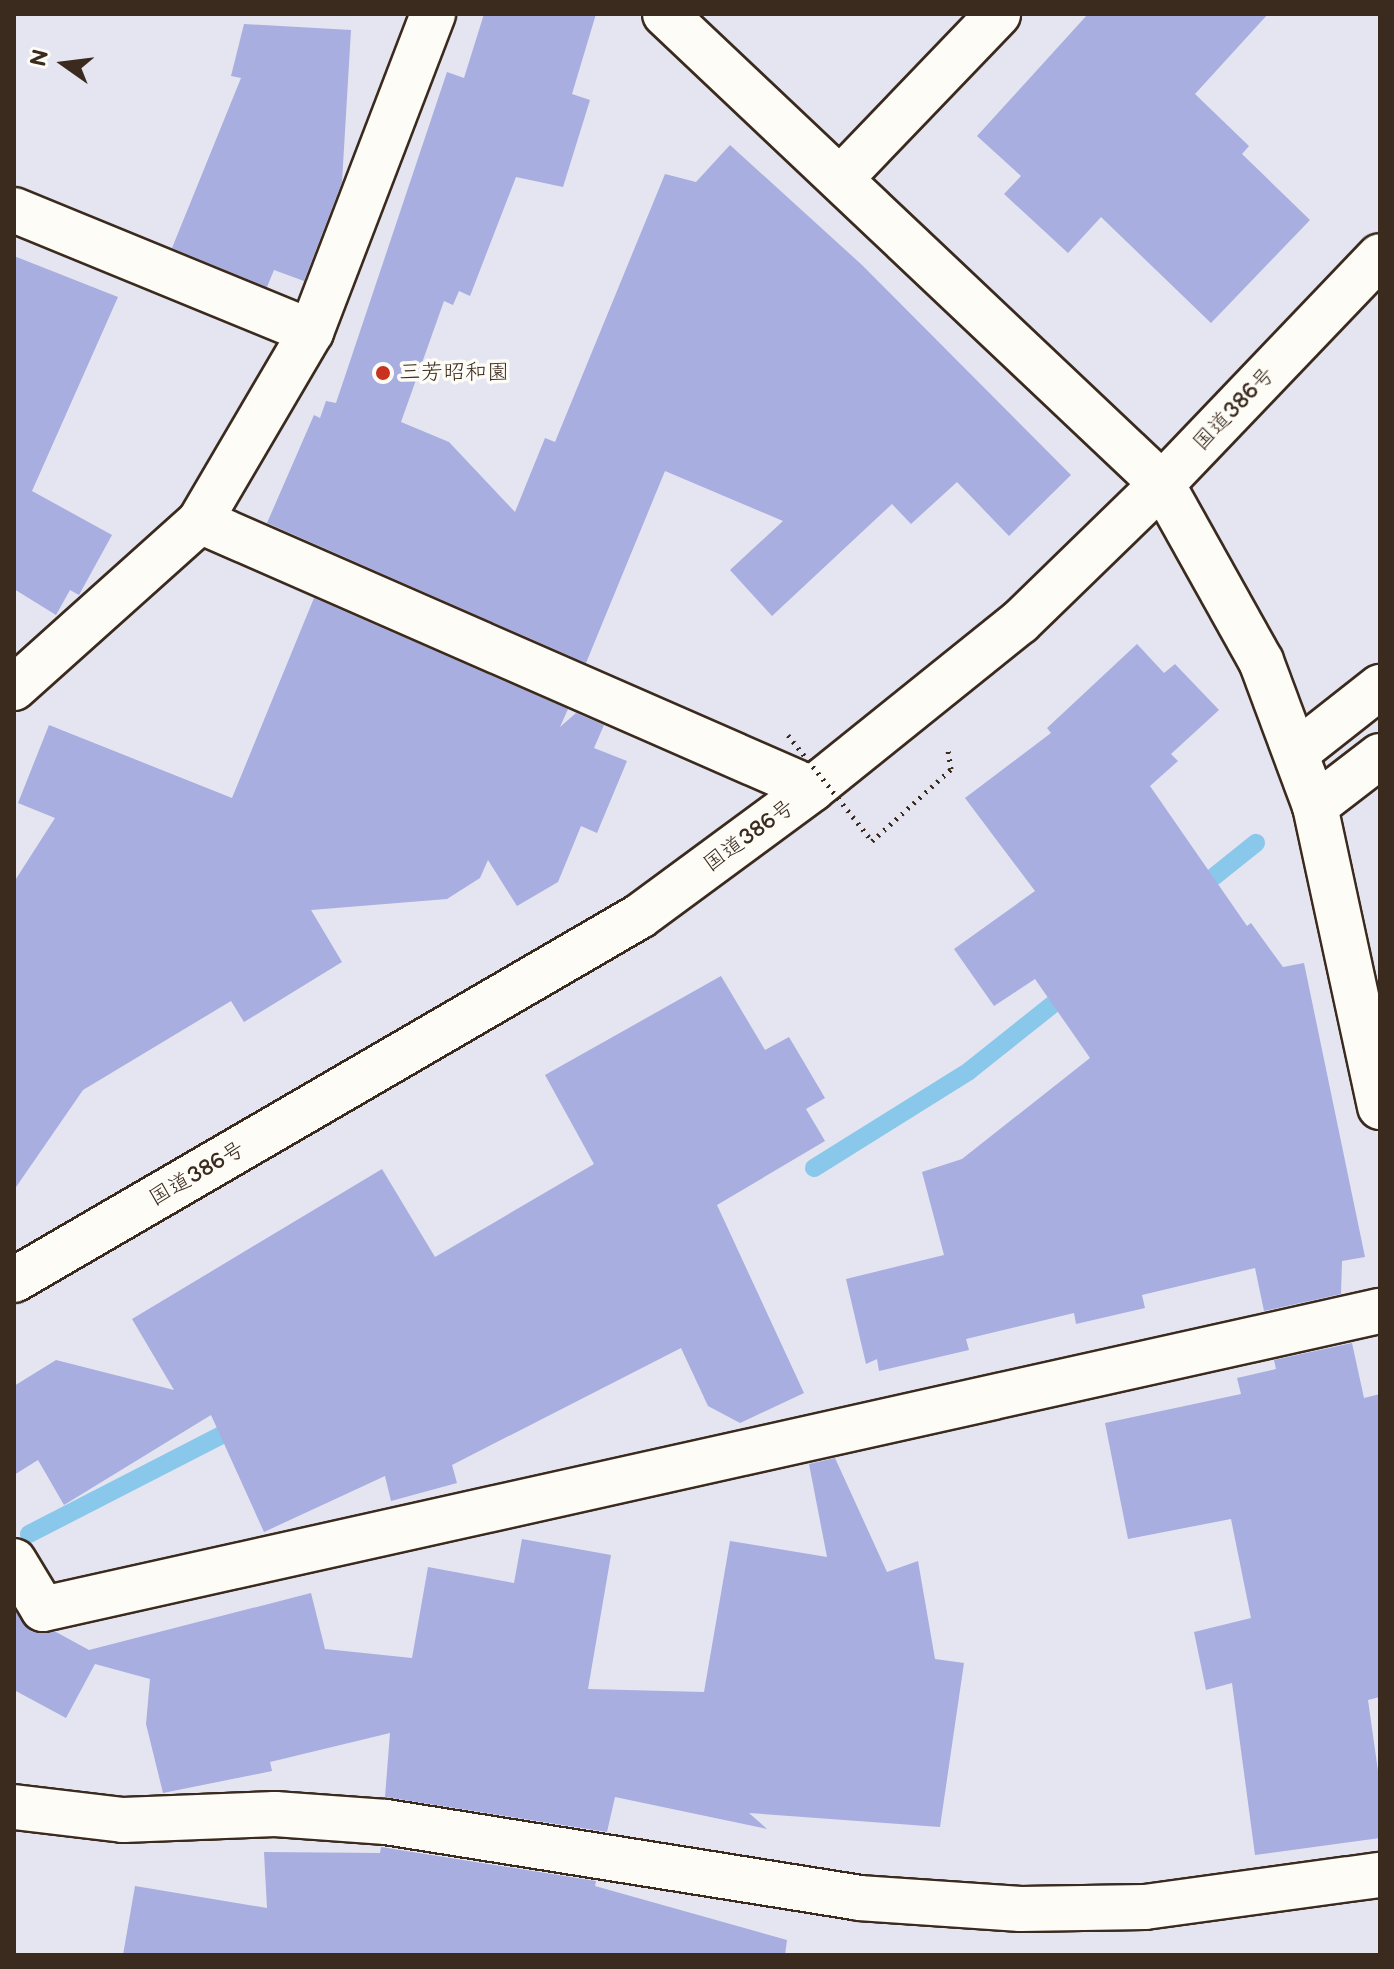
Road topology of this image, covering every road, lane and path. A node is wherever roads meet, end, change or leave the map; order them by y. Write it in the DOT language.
graph roads {
  1 [pos="433,14"];
  2 [pos="665,14"];
  3 [pos="998,14"];
  4 [pos="841,178"];
  5 [pos="14,210"];
  6 [pos="1380,256"];
  7 [pos="311,332"];
  8 [pos="1162,484"];
  9 [pos="200,521"];
  10 [pos="1380,687"];
  11 [pos="14,688"];
  12 [pos="788,735"];
  13 [pos="948,749"];
  14 [pos="1296,753"];
  15 [pos="1380,756"];
  16 [pos="812,789"];
  17 [pos="1315,806"];
  18 [pos="1380,1107"];
  19 [pos="14,1280"];
  20 [pos="1380,1311"];
  21 [pos="14,1561"];
  22 [pos="14,1807"];
  23 [pos="1380,1875"];
  1 -- 7 [label="main road"];
  2 -- 4 [label="main road"];
  3 -- 4 [label="main road"];
  4 -- 8 [label="main road"];
  5 -- 7 [label="main road"];
  6 -- 8 [label="main road, 国道386号"];
  7 -- 9 [label="main road"];
  8 -- 14 [label="main road"];
  8 -- 16 [label="main road, 国道386号"];
  9 -- 11 [label="main road"];
  9 -- 16 [label="main road"];
  10 -- 14 [label="main road"];
  12 -- 13 [label="path, bridge"];
  14 -- 17 [label="main road"];
  15 -- 17 [label="main road"];
  16 -- 19 [label="main road, 国道386号"];
  17 -- 18 [label="main road"];
  20 -- 21 [label="main road"];
  22 -- 23 [label="main road"];
}
